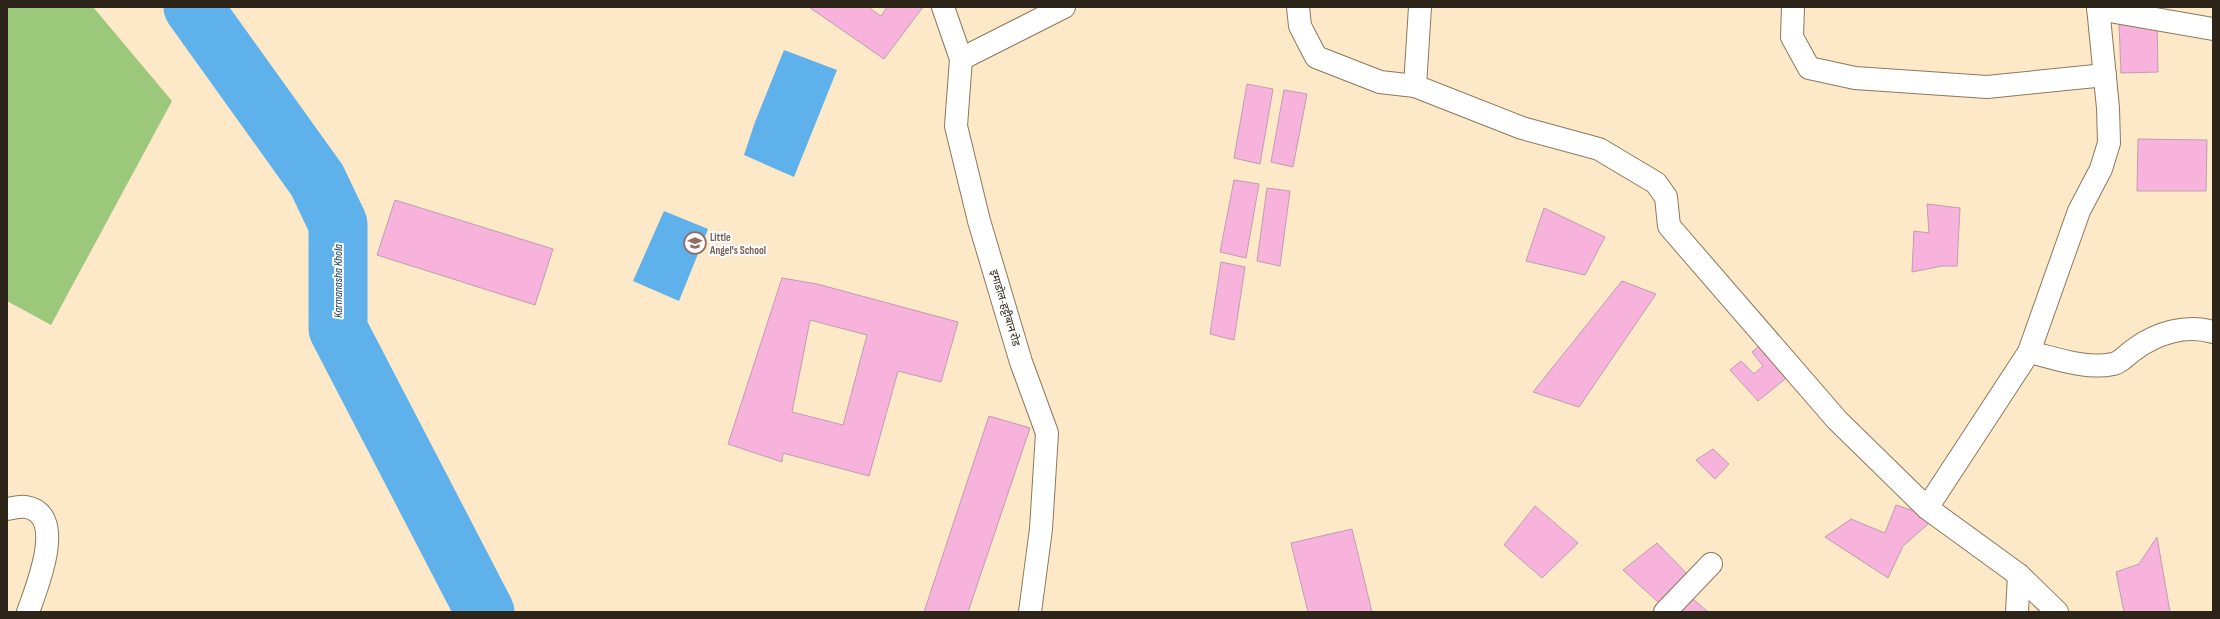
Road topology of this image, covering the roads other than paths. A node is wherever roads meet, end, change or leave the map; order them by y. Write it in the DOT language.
graph roads {
  1 [pos="943,7"];
  2 [pos="1064,7"];
  3 [pos="1298,7"];
  4 [pos="1420,7"];
  5 [pos="1793,7"];
  6 [pos="2098,8"];
  7 [pos="2213,29"];
  8 [pos="961,59"];
  9 [pos="2105,75"];
  10 [pos="1415,86"];
  11 [pos="2213,332"];
  12 [pos="2029,352"];
  13 [pos="1927,508"];
  14 [pos="7,509"];
  15 [pos="1711,564"];
  16 [pos="2019,575"];
  17 [pos="28,612"];
  18 [pos="1030,612"];
  19 [pos="1665,612"];
  20 [pos="2017,612"];
  21 [pos="2057,612"];
  1 -- 8 [label="street, इमाडोल-हट्टीबान रोड"];
  2 -- 8 [label="street"];
  3 -- 10 [label="street"];
  4 -- 10 [label="street"];
  5 -- 9 [label="street"];
  6 -- 7 [label="street"];
  6 -- 9 [label="street"];
  8 -- 18 [label="street, इमाडोल-हट्टीबान रोड"];
  9 -- 12 [label="street"];
  10 -- 13 [label="street"];
  11 -- 12 [label="street"];
  12 -- 13 [label="street"];
  13 -- 16 [label="street"];
  14 -- 17 [label="street"];
  15 -- 19 [label="street"];
  16 -- 20 [label="street"];
  16 -- 21 [label="street"];
}
